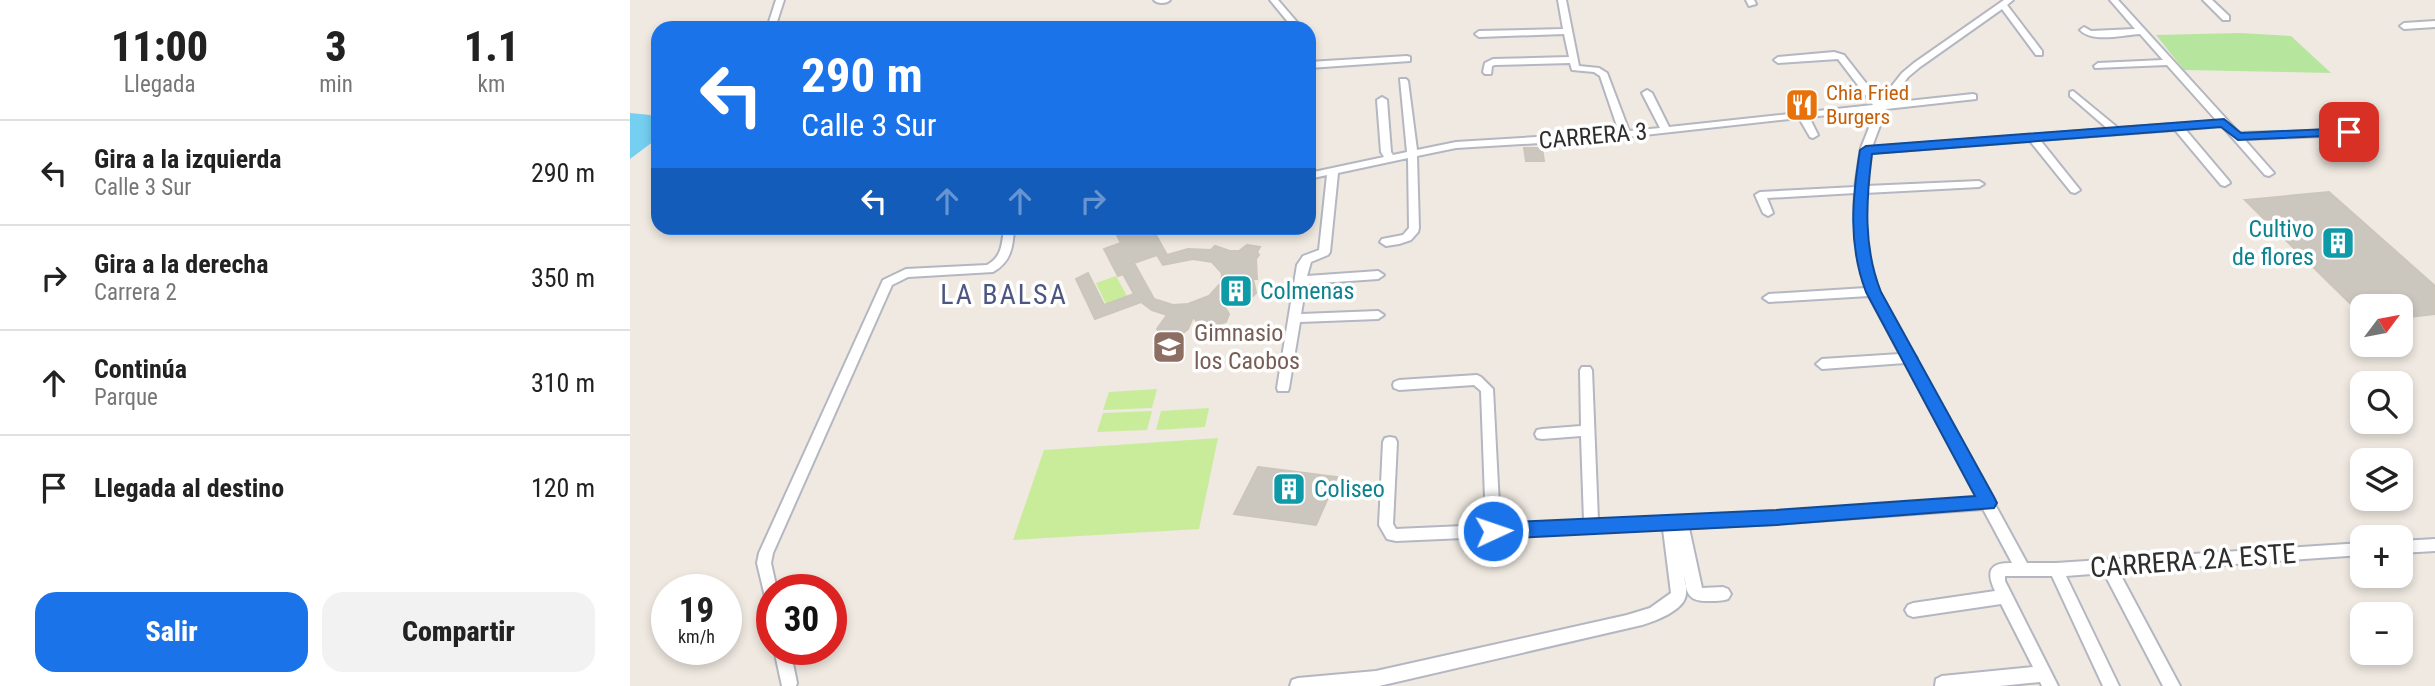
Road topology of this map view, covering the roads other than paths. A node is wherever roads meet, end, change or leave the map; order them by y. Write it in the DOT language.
graph roads {
  1 [pos="780,0"];
  2 [pos="1158,0"];
  3 [pos="1166,0"];
  4 [pos="1274,0"];
  5 [pos="1562,0"];
  6 [pos="2114,0"];
  7 [pos="2207,0"];
  8 [pos="2006,2"];
  9 [pos="2226,18"];
  10 [pos="773,21"];
  11 [pos="1292,21"];
  12 [pos="2435,23"];
  13 [pos="2404,26"];
  14 [pos="2084,30"];
  15 [pos="1567,31"];
  16 [pos="2142,31"];
  17 [pos="1479,34"];
  18 [pos="2039,53"];
  19 [pos="1407,59"];
  20 [pos="1572,60"];
  21 [pos="1778,60"];
  22 [pos="2169,62"];
  23 [pos="1316,65"];
  24 [pos="2098,66"];
  25 [pos="1488,72"];
  26 [pos="1403,80"];
  27 [pos="1647,93"];
  28 [pos="2073,94"];
  29 [pos="1973,97"];
  30 [pos="1382,100"];
  31 [pos="1880,107"];
  32 [pos="1803,116"];
  33 [pos="2224,123"];
  34 [pos="2177,126"];
  35 [pos="1666,130"];
  36 [pos="2116,131"];
  37 [pos="2349,132"];
  38 [pos="1625,134"];
  39 [pos="1814,135"];
  40 [pos="2238,136"];
  41 [pos="2034,138"];
  42 [pos="1866,150"];
  43 [pos="1412,153"];
  44 [pos="1389,157"];
  45 [pos="1333,170"];
  46 [pos="2269,173"];
  47 [pos="1316,174"];
  48 [pos="2225,183"];
  49 [pos="1979,184"];
  50 [pos="2075,190"];
  51 [pos="1860,191"];
  52 [pos="1768,213"];
  53 [pos="1008,235"];
  54 [pos="1386,242"];
  55 [pos="1378,275"];
  56 [pos="1300,280"];
  57 [pos="1873,292"];
  58 [pos="1769,298"];
  59 [pos="1378,315"];
  60 [pos="1294,318"];
  61 [pos="1911,358"];
  62 [pos="1822,363"];
  63 [pos="1586,370"];
  64 [pos="1399,385"];
  65 [pos="1283,388"];
  66 [pos="1586,431"];
  67 [pos="1542,435"];
  68 [pos="1390,442"];
  69 [pos="1988,503"];
  70 [pos="1674,523"];
  71 [pos="1591,526"];
  72 [pos="1493,531"];
  73 [pos="2435,545"];
  74 [pos="2413,546"];
  75 [pos="2350,550"];
  76 [pos="2107,565"];
  77 [pos="2023,569"];
  78 [pos="2056,570"];
  79 [pos="766,574"];
  80 [pos="1723,594"];
  81 [pos="2006,596"];
  82 [pos="1913,610"];
  83 [pos="785,665"];
  84 [pos="2047,680"];
  85 [pos="789,683"];
  86 [pos="1942,684"];
  87 [pos="1298,686"];
  88 [pos="2111,686"];
  89 [pos="2172,686"];
  1 -- 10 [label="street"];
  2 -- 3 [label="street"];
  4 -- 11 [label="street"];
  5 -- 15 [label="street"];
  6 -- 16 [label="street"];
  7 -- 9 [label="street"];
  8 -- 18 [label="street"];
  8 -- 31 [label="street"];
  12 -- 13 [label="street"];
  14 -- 16 [label="street"];
  15 -- 17 [label="street"];
  15 -- 20 [label="street"];
  16 -- 22 [label="street"];
  19 -- 23 [label="street"];
  20 -- 25 [label="street"];
  20 -- 38 [label="street"];
  21 -- 31 [label="street"];
  22 -- 24 [label="street"];
  22 -- 33 [label="street"];
  26 -- 43 [label="street"];
  27 -- 35 [label="street"];
  28 -- 36 [label="street"];
  29 -- 31 [label="street, CARRERA 3"];
  30 -- 44 [label="street"];
  31 -- 32 [label="street, CARRERA 3"];
  31 -- 42 [label="street"];
  32 -- 35 [label="street, CARRERA 3"];
  32 -- 39 [label="street"];
  33 -- 34 [label="street"];
  33 -- 40 [label="street"];
  34 -- 36 [label="street"];
  34 -- 48 [label="street"];
  35 -- 38 [label="street, CARRERA 3"];
  36 -- 41 [label="street"];
  37 -- 40 [label="street"];
  38 -- 43 [label="street, CARRERA 3"];
  40 -- 46 [label="street"];
  41 -- 42 [label="street"];
  41 -- 50 [label="street"];
  42 -- 51 [label="street"];
  43 -- 44 [label="street, CARRERA 3"];
  43 -- 54 [label="street"];
  44 -- 45 [label="street, CARRERA 3"];
  45 -- 47 [label="street, CARRERA 3"];
  45 -- 56 [label="street"];
  49 -- 51 [label="street"];
  51 -- 52 [label="street"];
  51 -- 57 [label="street"];
  53 -- 79 [label="street"];
  55 -- 56 [label="street"];
  56 -- 60 [label="street"];
  57 -- 58 [label="street"];
  57 -- 61 [label="street"];
  59 -- 60 [label="street"];
  60 -- 65 [label="street"];
  61 -- 62 [label="street"];
  61 -- 69 [label="street"];
  63 -- 66 [label="street"];
  64 -- 72 [label="street"];
  66 -- 67 [label="street"];
  66 -- 71 [label="street"];
  68 -- 72 [label="street"];
  69 -- 70 [label="street"];
  69 -- 77 [label="street"];
  70 -- 71 [label="street"];
  70 -- 80 [label="street"];
  70 -- 87 [label="street"];
  71 -- 72 [label="street"];
  73 -- 74 [label="street"];
  75 -- 76 [label="street, CARRERA 2A ESTE"];
  76 -- 78 [label="street, CARRERA 2A ESTE"];
  76 -- 89 [label="street"];
  77 -- 78 [label="street, CARRERA 2A ESTE"];
  77 -- 81 [label="street"];
  78 -- 88 [label="street"];
  81 -- 82 [label="street"];
  81 -- 84 [label="street"];
  83 -- 85 [label="street"];
  84 -- 86 [label="street"];
}
